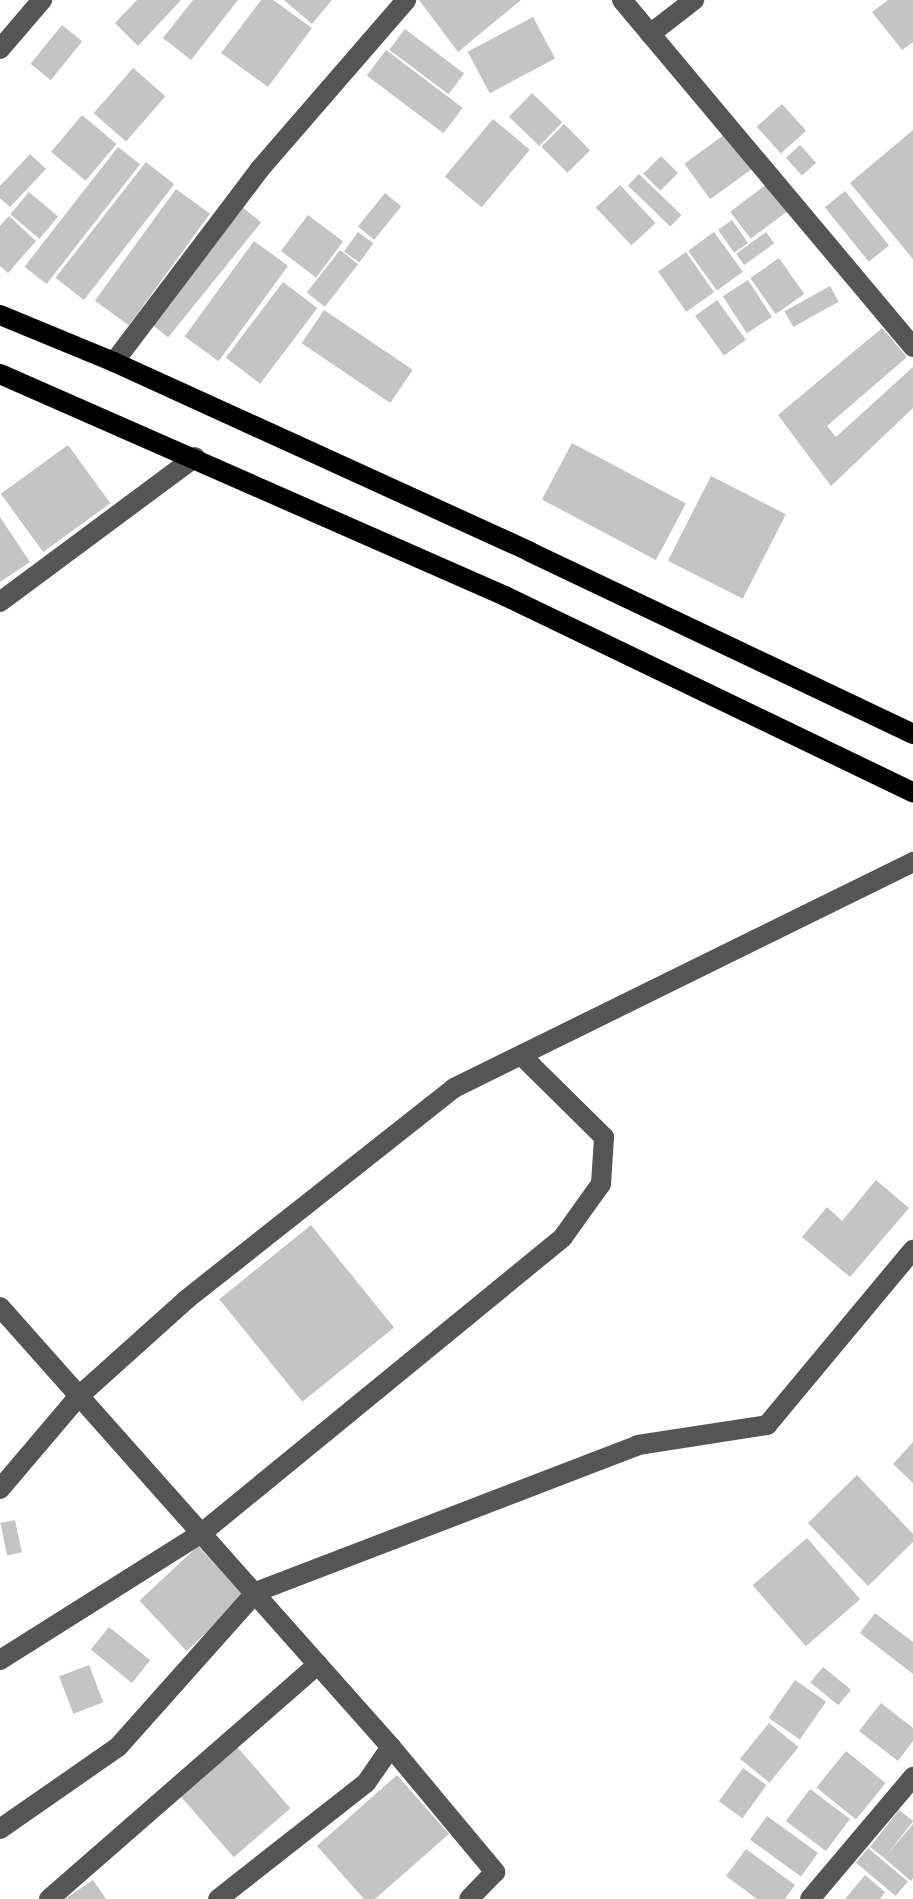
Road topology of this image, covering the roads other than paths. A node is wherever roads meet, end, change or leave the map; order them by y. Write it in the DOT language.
graph roads {
  1 [pos="42,0"];
  2 [pos="406,0"];
  3 [pos="622,0"];
  4 [pos="694,0"];
  5 [pos="650,34"];
  6 [pos="0,49"];
  7 [pos="0,315"];
  8 [pos="913,347"];
  9 [pos="114,362"];
  10 [pos="5,381"];
  11 [pos="195,457"];
  12 [pos="0,602"];
  13 [pos="913,734"];
  14 [pos="913,792"];
  15 [pos="913,862"];
  16 [pos="522,1056"];
  17 [pos="913,1250"];
  18 [pos="3,1316"];
  19 [pos="79,1396"];
  20 [pos="0,1489"];
  21 [pos="203,1532"];
  22 [pos="256,1592"];
  23 [pos="0,1660"];
  24 [pos="318,1664"];
  25 [pos="391,1747"];
  26 [pos="911,1785"];
  27 [pos="0,1829"];
  28 [pos="49,1899"];
  29 [pos="218,1899"];
  30 [pos="469,1899"];
  31 [pos="810,1899"];
  1 -- 6 [label="street"];
  2 -- 9 [label="street"];
  3 -- 5 [label="street"];
  4 -- 5 [label="street"];
  5 -- 8 [label="street"];
  7 -- 9 [label="main road"];
  9 -- 13 [label="main road"];
  10 -- 11 [label="main road"];
  11 -- 12 [label="street"];
  11 -- 14 [label="main road"];
  15 -- 16 [label="street"];
  16 -- 19 [label="street"];
  16 -- 21 [label="street"];
  17 -- 22 [label="street"];
  18 -- 19 [label="street"];
  19 -- 20 [label="street"];
  19 -- 21 [label="street"];
  21 -- 22 [label="street"];
  21 -- 23 [label="street"];
  22 -- 24 [label="street"];
  22 -- 27 [label="street"];
  24 -- 25 [label="street"];
  24 -- 28 [label="street"];
  25 -- 29 [label="street"];
  25 -- 30 [label="street"];
  26 -- 31 [label="street"];
}
